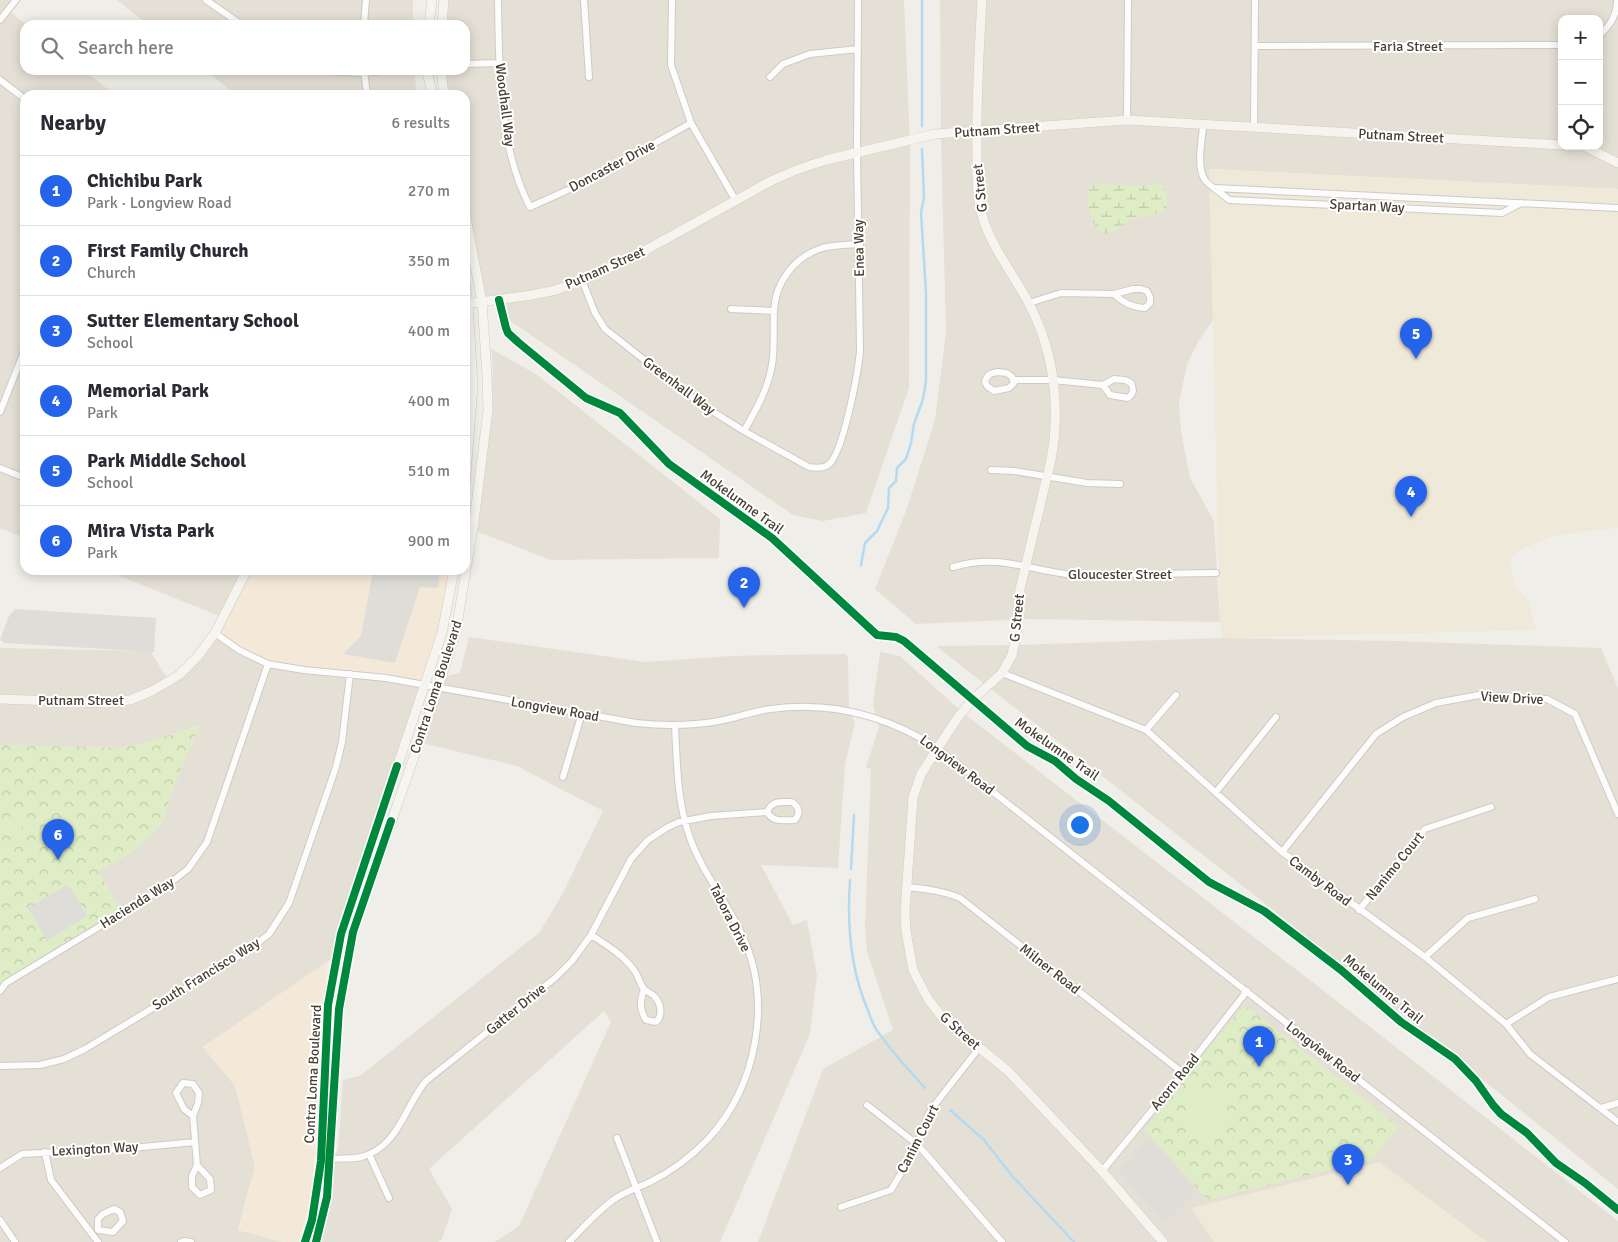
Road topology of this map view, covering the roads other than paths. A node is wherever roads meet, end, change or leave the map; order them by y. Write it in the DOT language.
graph roads {
  1 [pos="16,0"];
  2 [pos="206,0"];
  3 [pos="366,0"];
  4 [pos="432,0"];
  5 [pos="444,0"];
  6 [pos="498,0"];
  7 [pos="584,0"];
  8 [pos="672,0"];
  9 [pos="858,0"];
  10 [pos="982,0"];
  11 [pos="1128,0"];
  12 [pos="1255,0"];
  13 [pos="1617,0"];
  14 [pos="0,20"];
  15 [pos="235,20"];
  16 [pos="364,20"];
  17 [pos="430,20"];
  18 [pos="442,20"];
  19 [pos="1603,32"];
  20 [pos="1255,46"];
  21 [pos="1558,46"];
  22 [pos="858,49"];
  23 [pos="499,63"];
  24 [pos="470,64"];
  25 [pos="364,75"];
  26 [pos="428,75"];
  27 [pos="442,75"];
  28 [pos="770,77"];
  29 [pos="589,78"];
  30 [pos="0,80"];
  31 [pos="366,90"];
  32 [pos="431,90"];
  33 [pos="444,90"];
  34 [pos="20,95"];
  35 [pos="1127,120"];
  36 [pos="691,123"];
  37 [pos="1203,126"];
  38 [pos="1254,128"];
  39 [pos="976,131"];
  40 [pos="1558,145"];
  41 [pos="1592,150"];
  42 [pos="858,152"];
  43 [pos="1618,163"];
  44 [pos="1215,188"];
  45 [pos="736,201"];
  46 [pos="1521,203"];
  47 [pos="530,207"];
  48 [pos="1618,208"];
  49 [pos="470,239"];
  50 [pos="860,244"];
  51 [pos="582,280"];
  52 [pos="1114,294"];
  53 [pos="482,302"];
  54 [pos="1029,303"];
  55 [pos="470,304"];
  56 [pos="731,308"];
  57 [pos="774,310"];
  58 [pos="470,345"];
  59 [pos="20,362"];
  60 [pos="1014,380"];
  61 [pos="1053,380"];
  62 [pos="1103,385"];
  63 [pos="0,412"];
  64 [pos="470,424"];
  65 [pos="744,431"];
  66 [pos="804,464"];
  67 [pos="0,468"];
  68 [pos="991,470"];
  69 [pos="20,476"];
  70 [pos="1048,477"];
  71 [pos="1120,484"];
  72 [pos="470,546"];
  73 [pos="1025,565"];
  74 [pos="953,567"];
  75 [pos="1216,573"];
  76 [pos="244,575"];
  77 [pos="453,575"];
  78 [pos="466,575"];
  79 [pos="215,633"];
  80 [pos="268,664"];
  81 [pos="350,674"];
  82 [pos="1002,674"];
  83 [pos="424,685"];
  84 [pos="438,688"];
  85 [pos="1176,695"];
  86 [pos="0,700"];
  87 [pos="582,713"];
  88 [pos="1276,717"];
  89 [pos="675,726"];
  90 [pos="1146,730"];
  91 [pos="937,748"];
  92 [pos="563,777"];
  93 [pos="1216,792"];
  94 [pos="1491,807"];
  95 [pos="767,812"];
  96 [pos="1618,814"];
  97 [pos="684,821"];
  98 [pos="1282,852"];
  99 [pos="907,886"];
  100 [pos="1535,899"];
  101 [pos="1359,910"];
  102 [pos="591,935"];
  103 [pos="1425,957"];
  104 [pos="1618,979"];
  105 [pos="644,989"];
  106 [pos="0,991"];
  107 [pos="1247,991"];
  108 [pos="1506,1024"];
  109 [pos="978,1048"];
  110 [pos="0,1066"];
  111 [pos="1183,1073"];
  112 [pos="1618,1103"];
  113 [pos="867,1105"];
  114 [pos="1601,1108"];
  115 [pos="193,1116"];
  116 [pos="1618,1122"];
  117 [pos="617,1138"];
  118 [pos="195,1142"];
  119 [pos="918,1144"];
  120 [pos="45,1152"];
  121 [pos="369,1154"];
  122 [pos="325,1160"];
  123 [pos="197,1165"];
  124 [pos="0,1168"];
  125 [pos="1102,1171"];
  126 [pos="637,1188"];
  127 [pos="389,1198"];
  128 [pos="841,1207"];
  129 [pos="0,1220"];
  130 [pos="15,1242"];
  131 [pos="98,1242"];
  132 [pos="181,1242"];
  133 [pos="191,1242"];
  134 [pos="305,1242"];
  135 [pos="316,1242"];
  136 [pos="569,1242"];
  137 [pos="657,1242"];
  138 [pos="1002,1242"];
  139 [pos="1163,1242"];
  140 [pos="1564,1242"];
  1 -- 14 [label="street"];
  2 -- 15 [label="street"];
  3 -- 16 [label="street"];
  4 -- 17 [label="street"];
  5 -- 18 [label="street"];
  6 -- 23 [label="street, Woodhall Way"];
  7 -- 29 [label="street"];
  8 -- 36 [label="street"];
  9 -- 22 [label="street, Enea Way"];
  10 -- 39 [label="street, G Street"];
  11 -- 35 [label="street"];
  12 -- 20 [label="street"];
  13 -- 19 [label="street"];
  20 -- 21 [label="street, Faria Street"];
  20 -- 38 [label="street"];
  22 -- 28 [label="street"];
  22 -- 42 [label="street, Enea Way"];
  23 -- 24 [label="street"];
  23 -- 47 [label="street, Woodhall Way"];
  25 -- 31 [label="street"];
  26 -- 32 [label="street"];
  27 -- 33 [label="street"];
  30 -- 34 [label="street"];
  35 -- 37 [label="street, Putnam Street"];
  35 -- 39 [label="street, Putnam Street"];
  36 -- 45 [label="street"];
  36 -- 47 [label="street, Doncaster Drive"];
  37 -- 38 [label="street, Putnam Street"];
  37 -- 44 [label="street, Spartan Way"];
  38 -- 40 [label="street, Putnam Street"];
  39 -- 42 [label="street, Putnam Street"];
  39 -- 54 [label="street, G Street"];
  41 -- 43 [label="street"];
  42 -- 45 [label="street, Putnam Street"];
  42 -- 50 [label="street, Enea Way"];
  44 -- 46 [label="street, Spartan Way"];
  44 -- 46 [label="street, Spartan Way"];
  45 -- 51 [label="street, Putnam Street"];
  46 -- 48 [label="street, Spartan Way"];
  49 -- 53 [label="street, Contra Loma Boulevard"];
  50 -- 57 [label="street"];
  50 -- 66 [label="street, Enea Way"];
  51 -- 53 [label="street, Putnam Street"];
  51 -- 65 [label="street, Greenhall Way"];
  52 -- 52 [label="street"];
  52 -- 54 [label="street"];
  53 -- 55 [label="street, Putnam Street"];
  53 -- 72 [label="street, Contra Loma Boulevard"];
  54 -- 61 [label="street, G Street"];
  56 -- 57 [label="street"];
  57 -- 65 [label="street"];
  58 -- 64 [label="street"];
  59 -- 63 [label="street"];
  60 -- 61 [label="street"];
  61 -- 62 [label="street"];
  61 -- 70 [label="street, G Street"];
  62 -- 62 [label="street"];
  65 -- 66 [label="street, Greenhall Way"];
  67 -- 69 [label="street"];
  68 -- 70 [label="street"];
  70 -- 71 [label="street"];
  70 -- 73 [label="street, G Street"];
  73 -- 74 [label="street, Gloucester Street"];
  73 -- 75 [label="street, Gloucester Street"];
  73 -- 82 [label="street, G Street"];
  76 -- 79 [label="street, Putnam Street"];
  77 -- 83 [label="street, Contra Loma Boulevard"];
  78 -- 84 [label="street, Contra Loma Boulevard"];
  79 -- 80 [label="street, Longview Road"];
  79 -- 86 [label="street, Putnam Street"];
  80 -- 81 [label="street, Longview Road"];
  80 -- 106 [label="street, Hacienda Way"];
  81 -- 83 [label="street, Longview Road"];
  81 -- 110 [label="street, South Francisco Way"];
  82 -- 90 [label="street, Camby Road"];
  82 -- 91 [label="street, G Street"];
  83 -- 84 [label="street, Longview Road"];
  83 -- 122 [label="street, Contra Loma Boulevard"];
  84 -- 87 [label="street, Longview Road"];
  84 -- 122 [label="street, Contra Loma Boulevard"];
  85 -- 90 [label="street"];
  87 -- 89 [label="street, Longview Road"];
  87 -- 92 [label="street"];
  88 -- 93 [label="street"];
  89 -- 91 [label="street, Longview Road"];
  89 -- 97 [label="street, Tabora Drive"];
  90 -- 93 [label="street, Camby Road"];
  91 -- 99 [label="street, G Street"];
  91 -- 107 [label="street, Longview Road"];
  93 -- 98 [label="street, Camby Road"];
  94 -- 101 [label="street, Nanimo Court"];
  95 -- 95 [label="street"];
  95 -- 97 [label="street, Gatter Drive"];
  96 -- 98 [label="street, View Drive"];
  97 -- 102 [label="street, Gatter Drive"];
  97 -- 126 [label="street, Tabora Drive"];
  98 -- 101 [label="street, Camby Road"];
  99 -- 109 [label="street, G Street"];
  99 -- 111 [label="street, Milner Road"];
  100 -- 103 [label="street"];
  101 -- 103 [label="street, Camby Road"];
  102 -- 105 [label="street"];
  102 -- 121 [label="street, Gatter Drive"];
  103 -- 108 [label="street, Camby Road"];
  104 -- 108 [label="street"];
  105 -- 105 [label="street"];
  107 -- 111 [label="street, Acorn Road"];
  107 -- 140 [label="street, Longview Road"];
  108 -- 114 [label="street, Camby Road"];
  109 -- 119 [label="street, Canim Court"];
  109 -- 125 [label="street, G Street"];
  111 -- 125 [label="street, Acorn Road"];
  112 -- 114 [label="street"];
  113 -- 119 [label="street"];
  114 -- 116 [label="street, Camby Road"];
  115 -- 115 [label="street"];
  115 -- 118 [label="street"];
  117 -- 126 [label="street"];
  118 -- 120 [label="street, Lexington Way"];
  118 -- 123 [label="street"];
  119 -- 128 [label="street, Canim Court"];
  119 -- 138 [label="street"];
  120 -- 124 [label="street, Lexington Way"];
  120 -- 131 [label="street"];
  121 -- 122 [label="street, Gatter Drive"];
  121 -- 127 [label="street"];
  122 -- 134 [label="street, Contra Loma Boulevard"];
  122 -- 135 [label="street, Contra Loma Boulevard"];
  125 -- 139 [label="street, G Street"];
  126 -- 136 [label="street, Tabora Drive"];
  126 -- 137 [label="street"];
  129 -- 130 [label="street"];
  132 -- 133 [label="street"];
}
